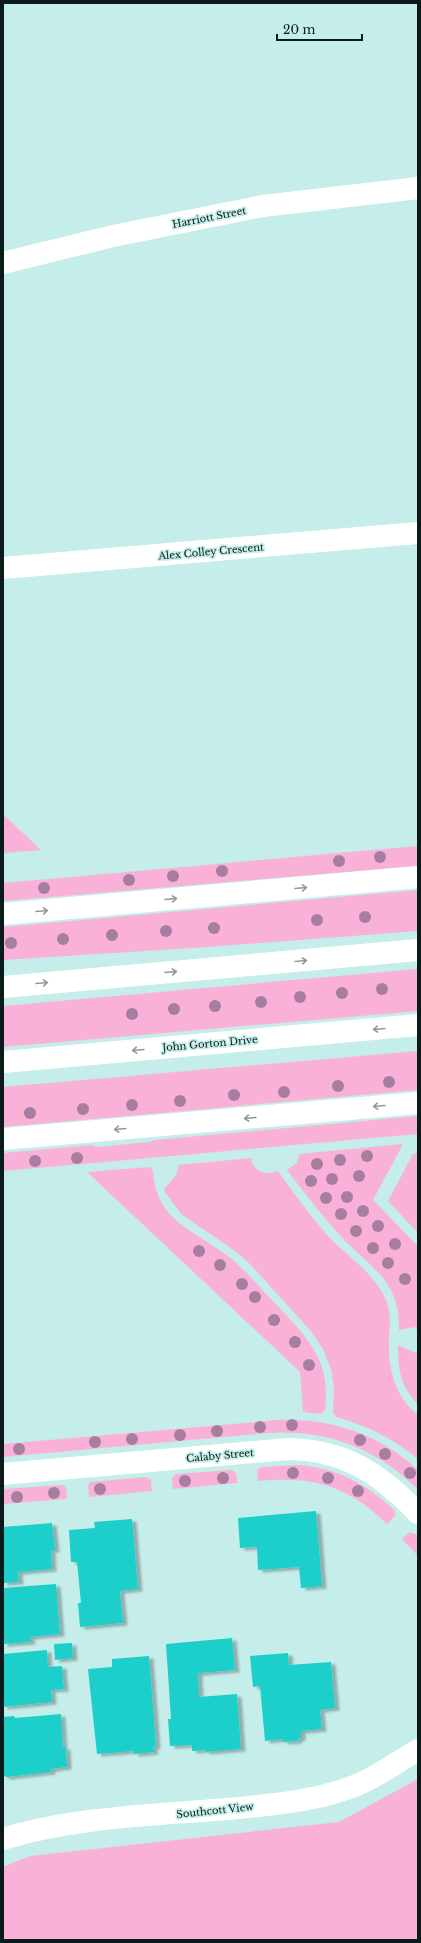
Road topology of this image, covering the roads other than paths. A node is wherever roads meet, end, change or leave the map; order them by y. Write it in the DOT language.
graph roads {
  1 [pos="418,188"];
  2 [pos="3,263"];
  3 [pos="418,533"];
  4 [pos="3,568"];
  5 [pos="418,877"];
  6 [pos="3,914"];
  7 [pos="418,950"];
  8 [pos="3,987"];
  9 [pos="418,1025"];
  10 [pos="3,1062"];
  11 [pos="418,1103"];
  12 [pos="3,1139"];
  13 [pos="3,1474"];
  14 [pos="418,1513"];
  15 [pos="418,1750"];
  16 [pos="3,1839"];
  1 -- 2 [label="street, Harriott Street"];
  3 -- 4 [label="street, Alex Colley Crescent"];
  6 -- 5 [label="street, one-way"];
  8 -- 7 [label="street, one-way"];
  9 -- 10 [label="street, John Gorton Drive, one-way"];
  11 -- 12 [label="street, one-way"];
  13 -- 14 [label="street, Calaby Street"];
  15 -- 16 [label="street, Southcott View"];
}
